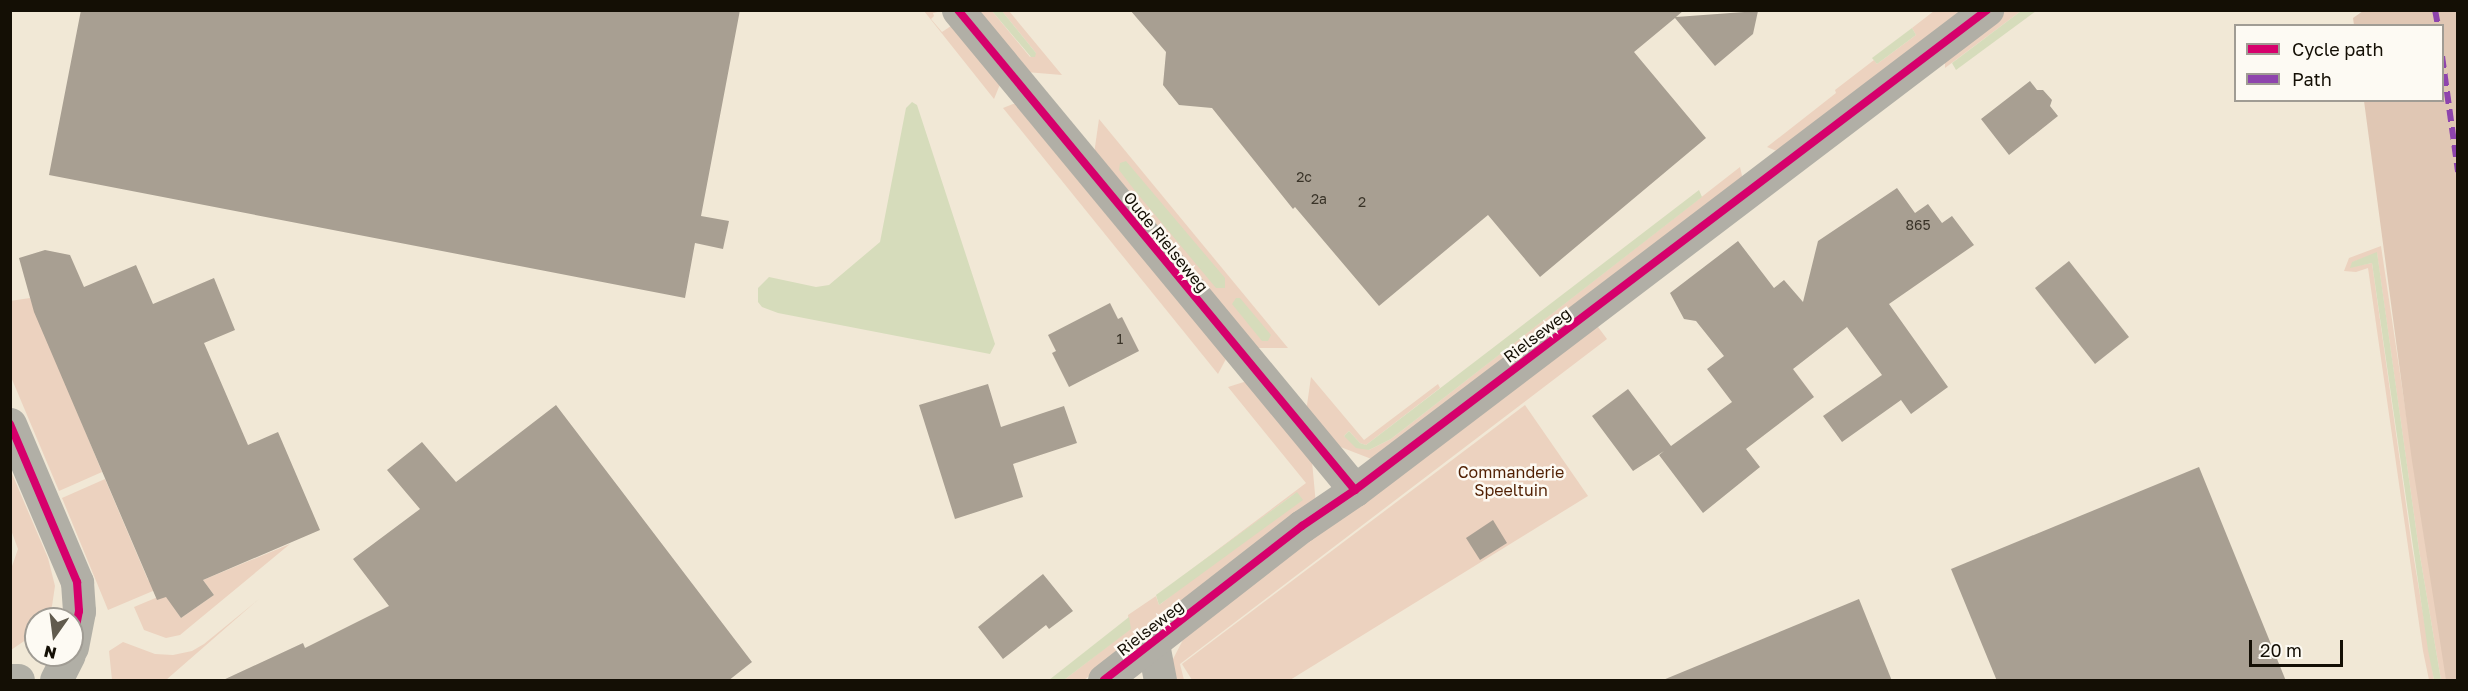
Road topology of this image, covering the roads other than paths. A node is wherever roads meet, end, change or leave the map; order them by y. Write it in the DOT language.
graph roads {
  1 [pos="958,10"];
  2 [pos="1987,10"];
  3 [pos="10,424"];
  4 [pos="1355,490"];
  5 [pos="78,607"];
  6 [pos="1153,644"];
  7 [pos="63,667"];
  8 [pos="10,680"];
  9 [pos="18,681"];
  10 [pos="56,681"];
  11 [pos="1104,681"];
  12 [pos="1160,681"];
  1 -- 4 [label="street, Oude Rielseweg"];
  2 -- 4 [label="street, Rielseweg"];
  3 -- 5 [label="street"];
  4 -- 6 [label="street, Rielseweg"];
  6 -- 11 [label="street, Rielseweg"];
  6 -- 12 [label="street"];
  7 -- 10 [label="street"];
  8 -- 9 [label="street"];
}
